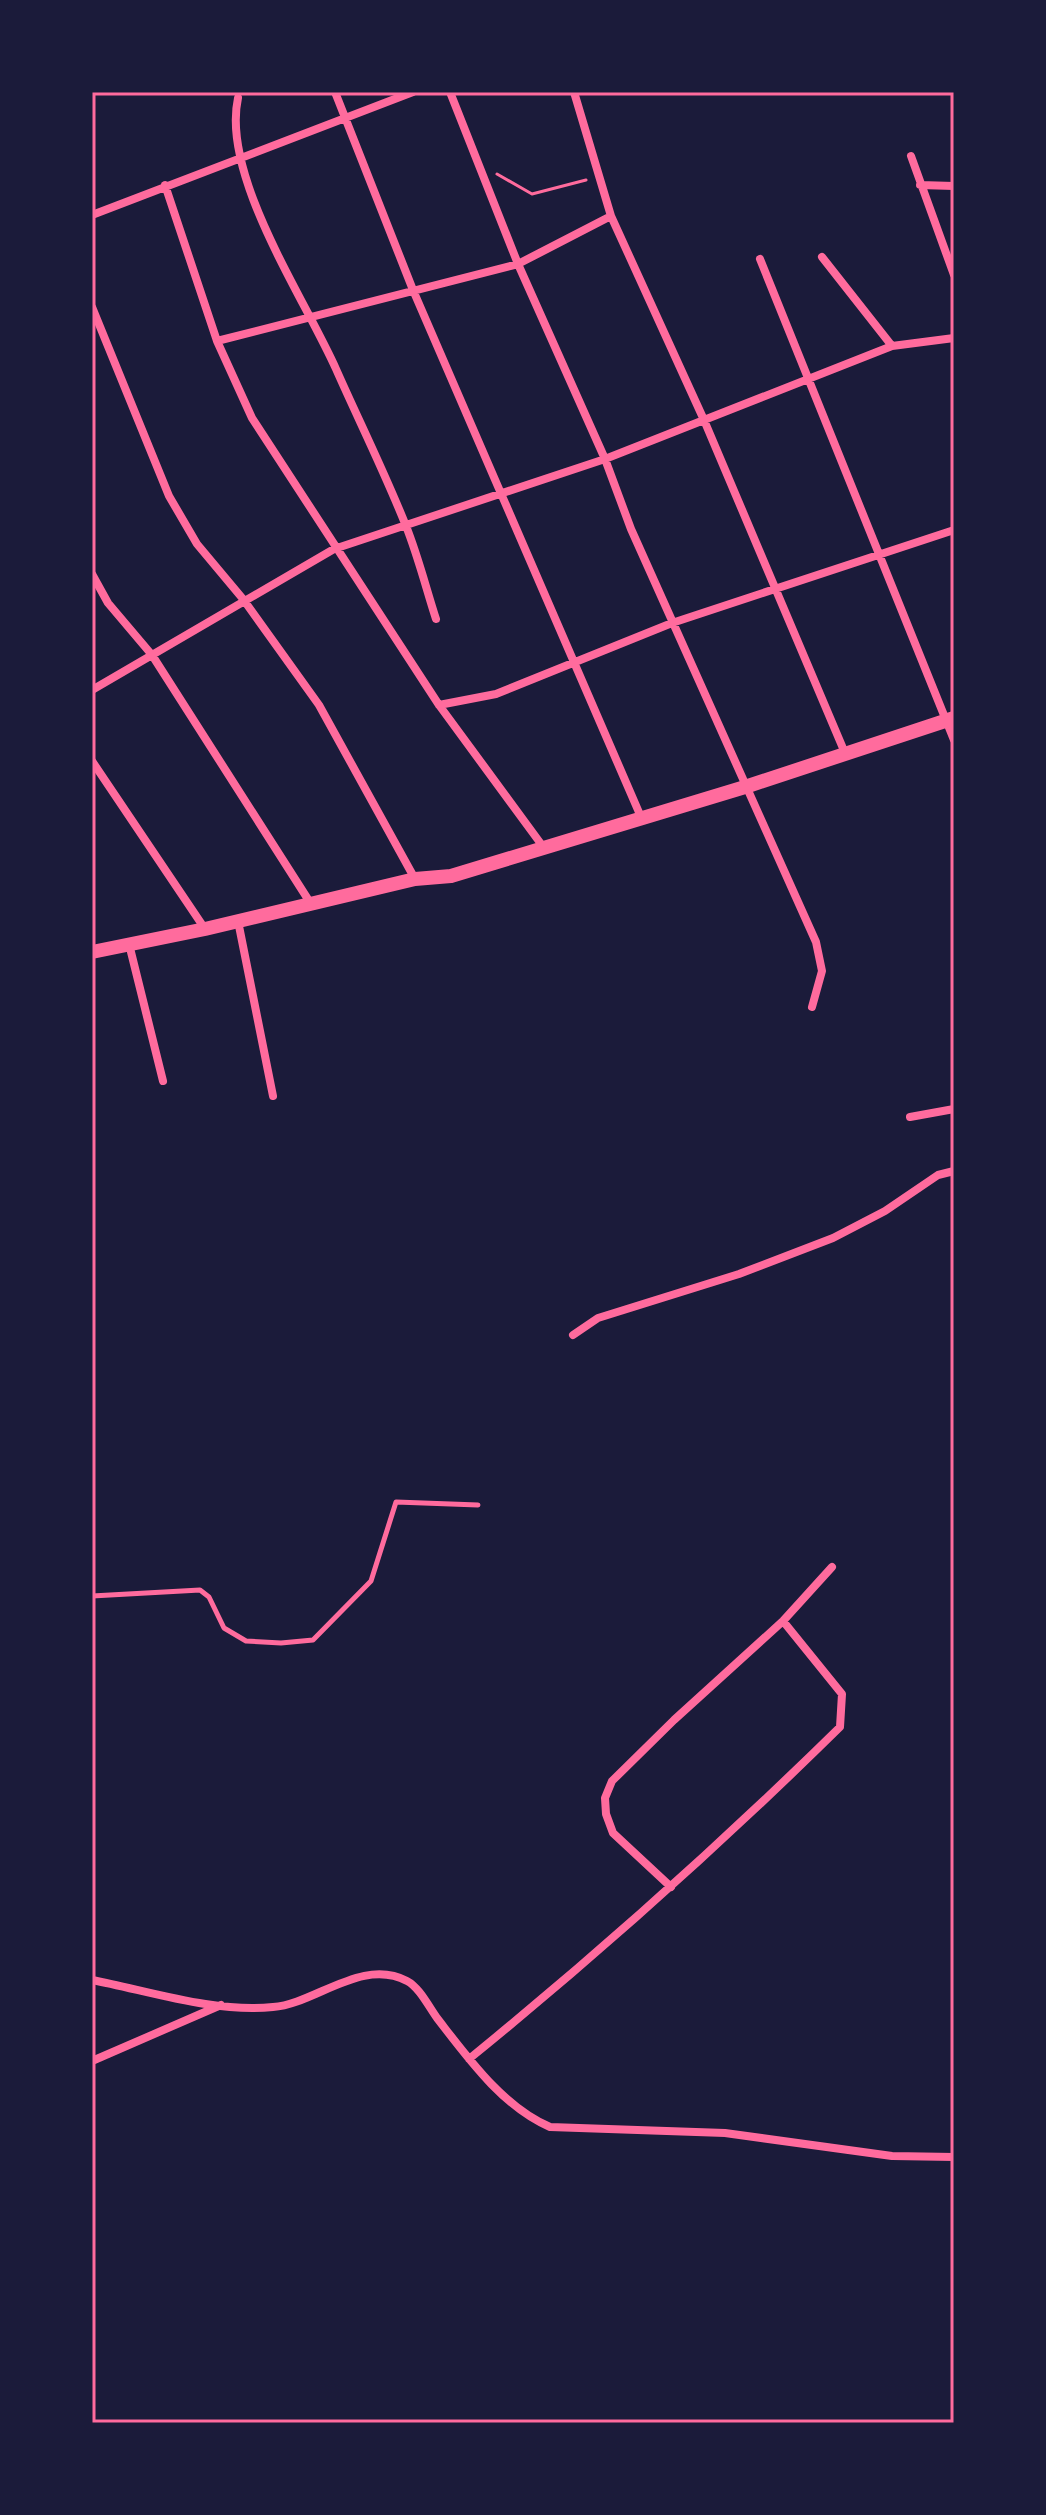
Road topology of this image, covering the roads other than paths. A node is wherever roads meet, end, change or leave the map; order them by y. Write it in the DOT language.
graph roads {
  1 [pos="335,92"];
  2 [pos="413,92"];
  3 [pos="450,92"];
  4 [pos="574,92"];
  5 [pos="238,98"];
  6 [pos="345,118"];
  7 [pos="911,156"];
  8 [pos="240,157"];
  9 [pos="165,185"];
  10 [pos="920,185"];
  11 [pos="954,186"];
  12 [pos="92,215"];
  13 [pos="611,216"];
  14 [pos="822,257"];
  15 [pos="760,259"];
  16 [pos="518,264"];
  17 [pos="954,275"];
  18 [pos="413,290"];
  19 [pos="92,307"];
  20 [pos="313,318"];
  21 [pos="954,338"];
  22 [pos="217,341"];
  23 [pos="892,346"];
  24 [pos="806,379"];
  25 [pos="704,420"];
  26 [pos="605,459"];
  27 [pos="500,493"];
  28 [pos="406,527"];
  29 [pos="954,530"];
  30 [pos="334,549"];
  31 [pos="877,553"];
  32 [pos="92,574"];
  33 [pos="773,589"];
  34 [pos="243,599"];
  35 [pos="436,619"];
  36 [pos="672,623"];
  37 [pos="152,655"];
  38 [pos="574,664"];
  39 [pos="92,690"];
  40 [pos="439,705"];
  41 [pos="950,719"];
  42 [pos="954,740"];
  43 [pos="845,753"];
  44 [pos="92,761"];
  45 [pos="745,787"];
  46 [pos="641,817"];
  47 [pos="544,848"];
  48 [pos="415,879"];
  49 [pos="311,904"];
  50 [pos="238,921"];
  51 [pos="205,929"];
  52 [pos="129,944"];
  53 [pos="92,952"];
  54 [pos="812,1007"];
  55 [pos="163,1081"];
  56 [pos="273,1096"];
  57 [pos="954,1109"];
  58 [pos="910,1117"];
  59 [pos="954,1171"];
  60 [pos="573,1335"];
  61 [pos="478,1505"];
  62 [pos="832,1567"];
  63 [pos="92,1596"];
  64 [pos="783,1621"];
  65 [pos="671,1887"];
  66 [pos="92,1980"];
  67 [pos="221,2005"];
  68 [pos="469,2059"];
  69 [pos="92,2061"];
  70 [pos="954,2157"];
  1 -- 6 [label="street"];
  2 -- 6 [label="street"];
  3 -- 16 [label="street"];
  4 -- 13 [label="street"];
  5 -- 8 [label="street"];
  6 -- 8 [label="street"];
  6 -- 18 [label="street"];
  7 -- 10 [label="street"];
  8 -- 9 [label="street"];
  8 -- 20 [label="street"];
  9 -- 12 [label="street"];
  9 -- 22 [label="street"];
  10 -- 11 [label="street"];
  10 -- 17 [label="street"];
  13 -- 16 [label="street"];
  13 -- 25 [label="street"];
  14 -- 23 [label="street"];
  15 -- 24 [label="street"];
  16 -- 18 [label="street"];
  16 -- 26 [label="street"];
  18 -- 20 [label="street"];
  18 -- 27 [label="street"];
  19 -- 34 [label="street"];
  20 -- 22 [label="street"];
  20 -- 28 [label="street"];
  21 -- 23 [label="street"];
  22 -- 30 [label="street"];
  23 -- 24 [label="street"];
  24 -- 25 [label="street"];
  24 -- 31 [label="street"];
  25 -- 26 [label="street"];
  25 -- 33 [label="street"];
  26 -- 27 [label="street"];
  26 -- 36 [label="street"];
  27 -- 28 [label="street"];
  27 -- 38 [label="street"];
  28 -- 30 [label="street"];
  28 -- 35 [label="street"];
  29 -- 31 [label="street"];
  30 -- 34 [label="street"];
  30 -- 40 [label="street"];
  31 -- 33 [label="street"];
  31 -- 41 [label="street"];
  32 -- 37 [label="street"];
  33 -- 36 [label="street"];
  33 -- 43 [label="street"];
  34 -- 37 [label="street"];
  34 -- 48 [label="street"];
  36 -- 38 [label="street"];
  36 -- 45 [label="street"];
  37 -- 39 [label="street"];
  37 -- 49 [label="street"];
  38 -- 40 [label="street"];
  38 -- 46 [label="street"];
  40 -- 47 [label="street"];
  41 -- 42 [label="street"];
  41 -- 43 [label="street"];
  43 -- 45 [label="street"];
  44 -- 51 [label="street"];
  45 -- 46 [label="street"];
  45 -- 54 [label="street"];
  46 -- 47 [label="street"];
  47 -- 48 [label="street"];
  48 -- 49 [label="street"];
  49 -- 50 [label="street"];
  50 -- 51 [label="street"];
  50 -- 56 [label="street"];
  51 -- 52 [label="street"];
  52 -- 53 [label="street"];
  52 -- 55 [label="street"];
  57 -- 58 [label="street"];
  59 -- 60 [label="street"];
  61 -- 63 [label="lane"];
  62 -- 64 [label="street"];
  64 -- 65 [label="street"];
  64 -- 65 [label="street"];
  65 -- 68 [label="street"];
  66 -- 67 [label="street"];
  67 -- 68 [label="street"];
  67 -- 69 [label="street"];
  68 -- 70 [label="street"];
}
